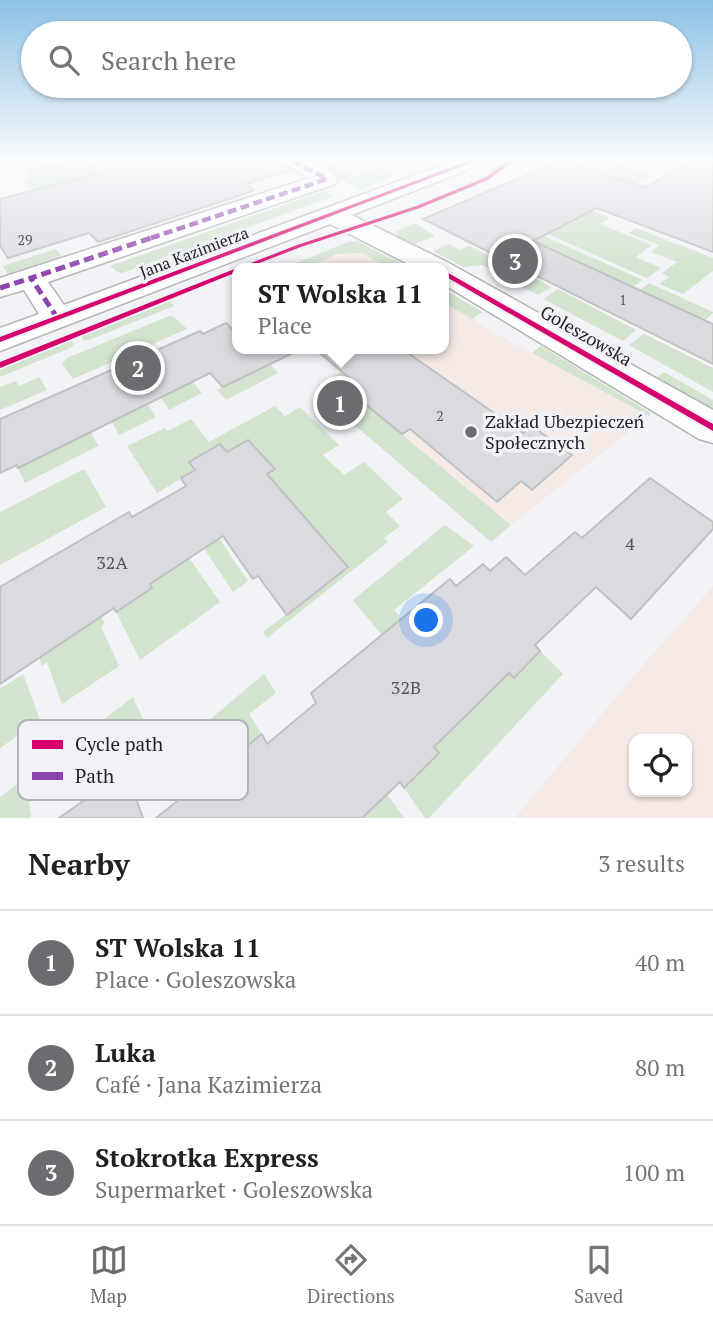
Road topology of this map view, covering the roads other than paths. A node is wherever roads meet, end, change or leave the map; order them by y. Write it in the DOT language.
graph roads {
  1 [pos="270,198"];
  2 [pos="376,198"];
  3 [pos="332,215"];
  4 [pos="427,263"];
  5 [pos="195,266"];
  6 [pos="449,275"];
  7 [pos="31,278"];
  8 [pos="0,288"];
  9 [pos="222,290"];
  10 [pos="58,318"];
  11 [pos="0,340"];
  12 [pos="713,428"];
  1 -- 7 [label="street, Jana Kazimierza"];
  2 -- 3 [label="street, Jana Kazimierza"];
  3 -- 4 [label="street"];
  3 -- 5 [label="street, Jana Kazimierza"];
  5 -- 9 [label="street"];
  5 -- 10 [label="street, Jana Kazimierza"];
  6 -- 12 [label="street, Goleszowska"];
  7 -- 8 [label="street, Jana Kazimierza"];
  7 -- 10 [label="street"];
  10 -- 11 [label="street, Jana Kazimierza"];
}
